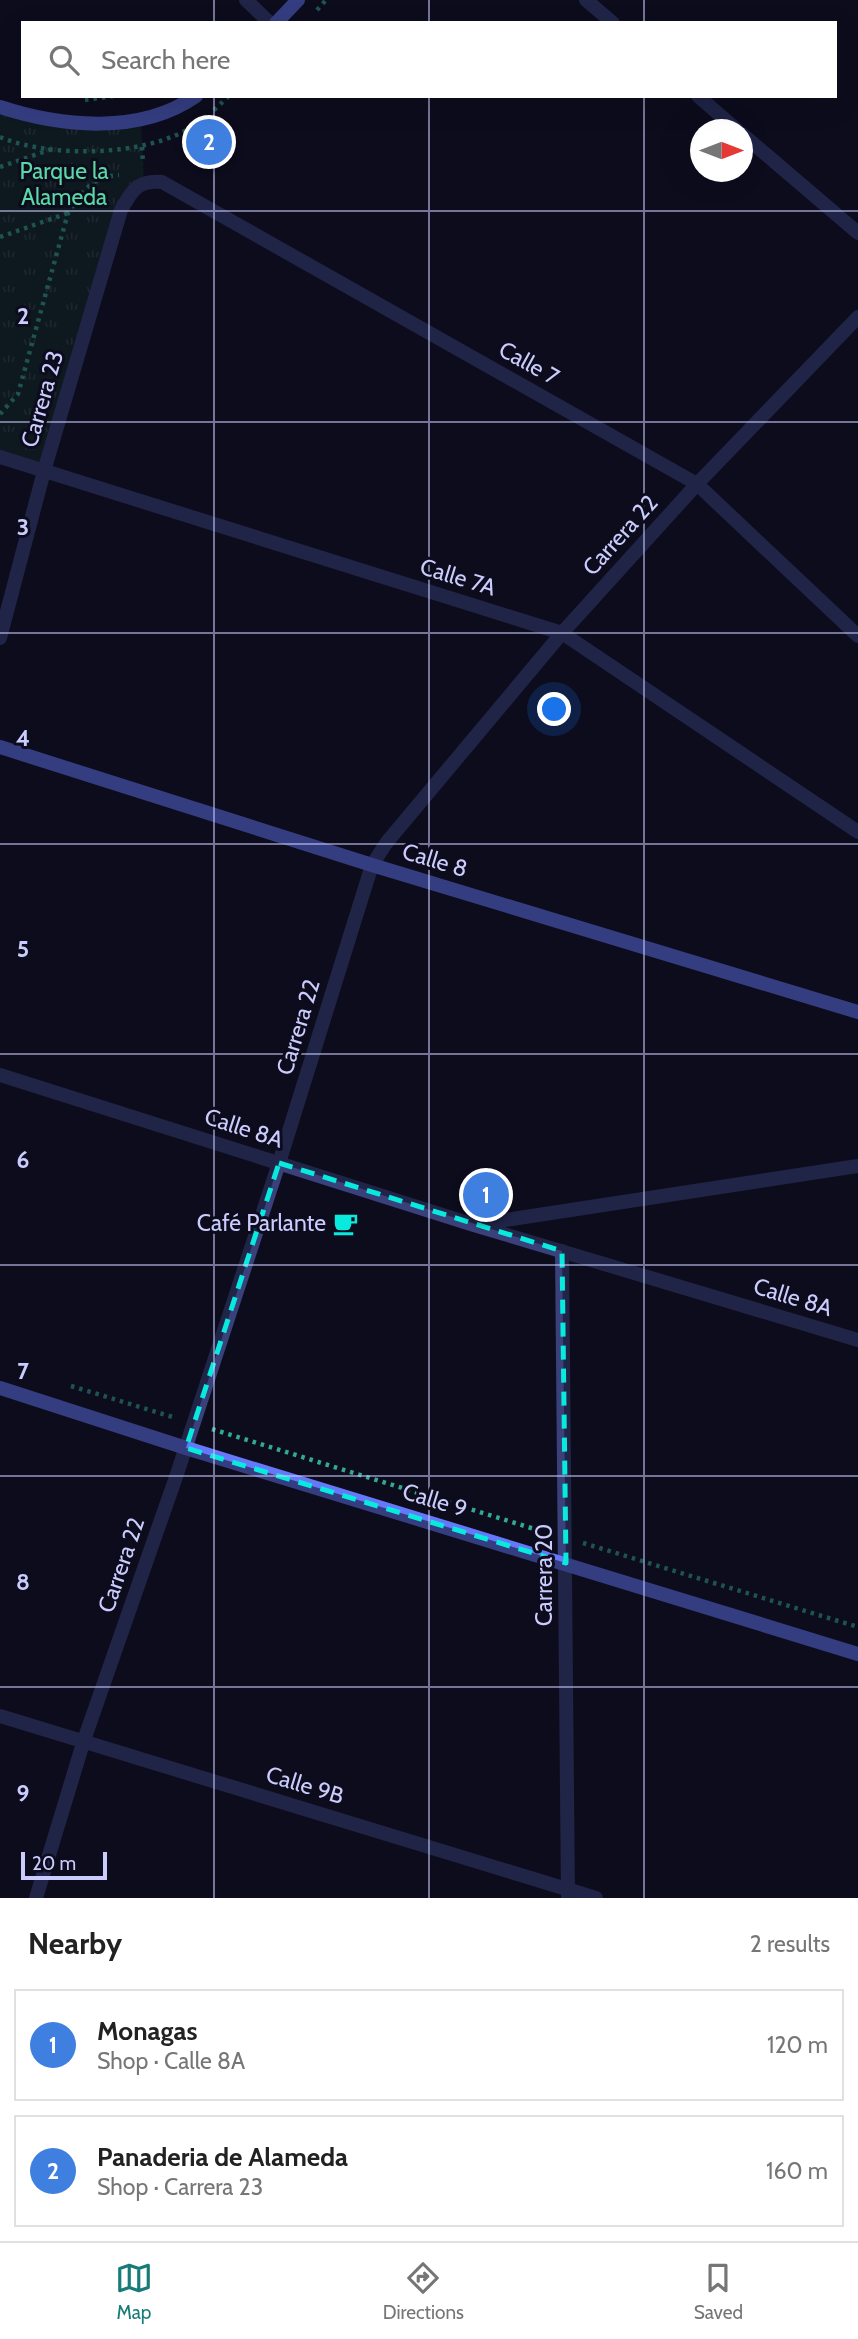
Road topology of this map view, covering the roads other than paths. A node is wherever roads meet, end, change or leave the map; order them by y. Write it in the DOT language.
graph roads {
  1 [pos="246,0"];
  2 [pos="298,0"];
  3 [pos="586,0"];
  4 [pos="268,21"];
  5 [pos="278,21"];
  6 [pos="611,21"];
  7 [pos="192,98"];
  8 [pos="700,98"];
  9 [pos="0,107"];
  10 [pos="724,119"];
  11 [pos="753,143"];
  12 [pos="144,182"];
  13 [pos="858,233"];
  14 [pos="858,317"];
  15 [pos="0,457"];
  16 [pos="44,471"];
  17 [pos="697,484"];
  18 [pos="562,633"];
  19 [pos="858,636"];
  20 [pos="0,638"];
  21 [pos="0,747"];
  22 [pos="858,832"];
  23 [pos="372,865"];
  24 [pos="858,1012"];
  25 [pos="0,1075"];
  26 [pos="279,1163"];
  27 [pos="858,1166"];
  28 [pos="474,1225"];
  29 [pos="562,1251"];
  30 [pos="858,1340"];
  31 [pos="0,1388"];
  32 [pos="186,1448"];
  33 [pos="566,1563"];
  34 [pos="858,1654"];
  35 [pos="0,1716"];
  36 [pos="85,1740"];
  37 [pos="568,1894"];
  38 [pos="36,1898"];
  39 [pos="596,1898"];
  1 -- 4 [label="street"];
  2 -- 5 [label="main road"];
  3 -- 6 [label="street"];
  7 -- 9 [label="main road"];
  8 -- 10 [label="street"];
  11 -- 13 [label="street"];
  12 -- 16 [label="street, Carrera 23"];
  12 -- 17 [label="street, Calle 7"];
  14 -- 17 [label="street, Carrera 22"];
  15 -- 16 [label="street, Calle 7A"];
  16 -- 18 [label="street, Calle 7A"];
  16 -- 20 [label="street, Carrera 23"];
  17 -- 18 [label="street, Carrera 22"];
  17 -- 19 [label="street, Calle 7"];
  18 -- 22 [label="street, Calle 7A"];
  18 -- 23 [label="street, Carrera 22"];
  21 -- 23 [label="main road, Calle 8"];
  23 -- 24 [label="main road, Calle 8"];
  23 -- 26 [label="street, Carrera 22"];
  25 -- 26 [label="street, Calle 8A"];
  26 -- 28 [label="street, Calle 8A"];
  26 -- 32 [label="street, Carrera 22"];
  27 -- 28 [label="street, Calle 8A"];
  28 -- 29 [label="street, Calle 8A"];
  29 -- 30 [label="street, Calle 8A"];
  29 -- 33 [label="street, Carrera 20"];
  31 -- 32 [label="main road, Calle 9"];
  32 -- 33 [label="main road, Calle 9"];
  32 -- 36 [label="street, Carrera 22"];
  33 -- 34 [label="main road, Calle 9"];
  33 -- 37 [label="street, Carrera 20"];
  35 -- 36 [label="street, Calle 9B"];
  36 -- 37 [label="street, Calle 9B"];
  36 -- 38 [label="street, Carrera 22"];
  37 -- 39 [label="street, Calle 9B"];
}
